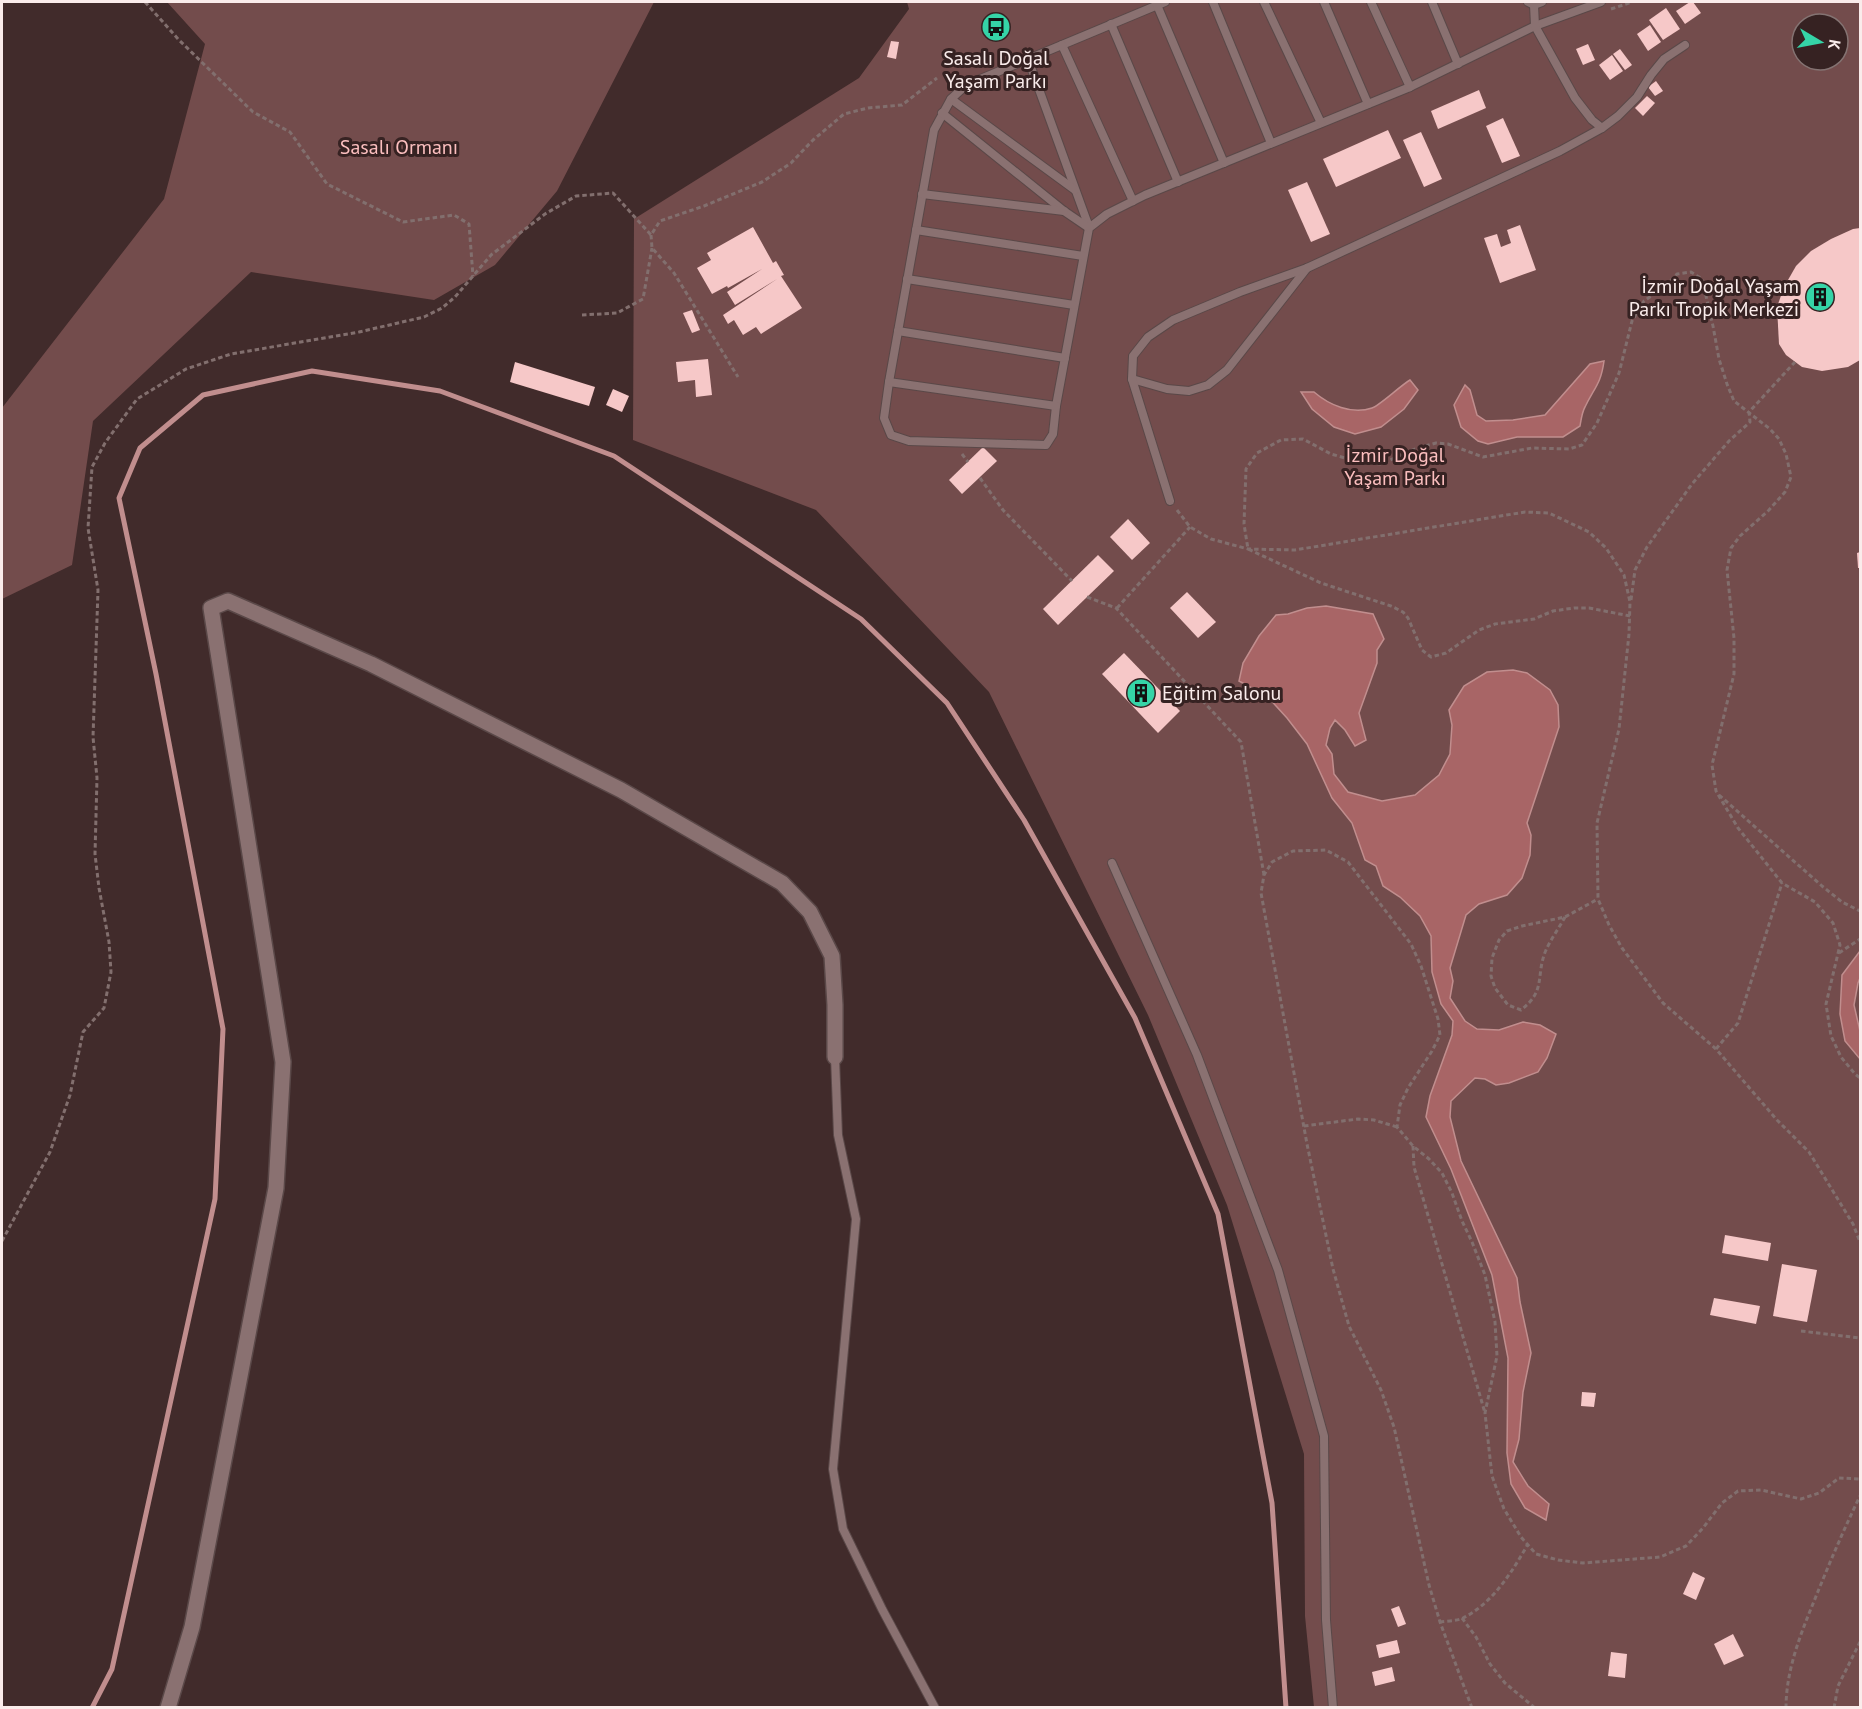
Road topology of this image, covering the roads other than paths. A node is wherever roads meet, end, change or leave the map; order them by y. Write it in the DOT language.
graph roads {
  1 [pos="1214,2"];
  2 [pos="1264,2"];
  3 [pos="1324,2"];
  4 [pos="1371,2"];
  5 [pos="1432,2"];
  6 [pos="1601,2"];
  7 [pos="1161,3"];
  8 [pos="1535,3"];
  9 [pos="1111,24"];
  10 [pos="1535,27"];
  11 [pos="1062,45"];
  12 [pos="1685,45"];
  13 [pos="1028,59"];
  14 [pos="1458,64"];
  15 [pos="1410,87"];
  16 [pos="951,99"];
  17 [pos="1368,104"];
  18 [pos="942,113"];
  19 [pos="1322,123"];
  20 [pos="1602,128"];
  21 [pos="1271,143"];
  22 [pos="1224,162"];
  23 [pos="1178,182"];
  24 [pos="1075,191"];
  25 [pos="922,194"];
  26 [pos="1133,201"];
  27 [pos="1064,211"];
  28 [pos="1089,228"];
  29 [pos="916,230"];
  30 [pos="1083,256"];
  31 [pos="1307,268"];
  32 [pos="907,279"];
  33 [pos="1074,305"];
  34 [pos="898,331"];
  35 [pos="1065,358"];
  36 [pos="1132,379"];
  37 [pos="889,382"];
  38 [pos="1056,406"];
  39 [pos="1170,501"];
  40 [pos="1112,863"];
  41 [pos="835,1057"];
  42 [pos="168,1707"];
  43 [pos="935,1707"];
  44 [pos="1333,1707"];
  1 -- 21 [label="lane"];
  2 -- 19 [label="lane"];
  3 -- 17 [label="lane"];
  4 -- 15 [label="lane"];
  5 -- 14 [label="lane"];
  6 -- 10 [label="lane"];
  7 -- 9 [label="lane"];
  7 -- 22 [label="lane"];
  8 -- 10 [label="lane"];
  9 -- 11 [label="lane"];
  9 -- 23 [label="lane"];
  10 -- 14 [label="lane"];
  10 -- 20 [label="lane"];
  11 -- 13 [label="lane"];
  11 -- 26 [label="lane"];
  12 -- 20 [label="lane"];
  13 -- 16 [label="lane"];
  13 -- 24 [label="lane"];
  14 -- 15 [label="lane"];
  15 -- 17 [label="lane"];
  16 -- 18 [label="lane"];
  16 -- 24 [label="lane"];
  17 -- 19 [label="lane"];
  18 -- 25 [label="lane"];
  18 -- 27 [label="lane"];
  19 -- 21 [label="lane"];
  20 -- 31 [label="lane"];
  21 -- 22 [label="lane"];
  22 -- 23 [label="lane"];
  23 -- 26 [label="lane"];
  24 -- 28 [label="lane"];
  25 -- 27 [label="lane"];
  25 -- 29 [label="lane"];
  26 -- 28 [label="lane"];
  27 -- 28 [label="lane"];
  28 -- 30 [label="lane"];
  29 -- 30 [label="lane"];
  29 -- 32 [label="lane"];
  30 -- 33 [label="lane"];
  31 -- 36 [label="lane"];
  31 -- 36 [label="lane"];
  32 -- 33 [label="lane"];
  32 -- 34 [label="lane"];
  33 -- 35 [label="lane"];
  34 -- 35 [label="lane"];
  34 -- 37 [label="lane"];
  35 -- 38 [label="lane"];
  36 -- 39 [label="lane"];
  37 -- 38 [label="lane"];
  37 -- 38 [label="lane"];
  40 -- 44 [label="lane"];
  41 -- 42 [label="street"];
  41 -- 43 [label="lane"];
}
